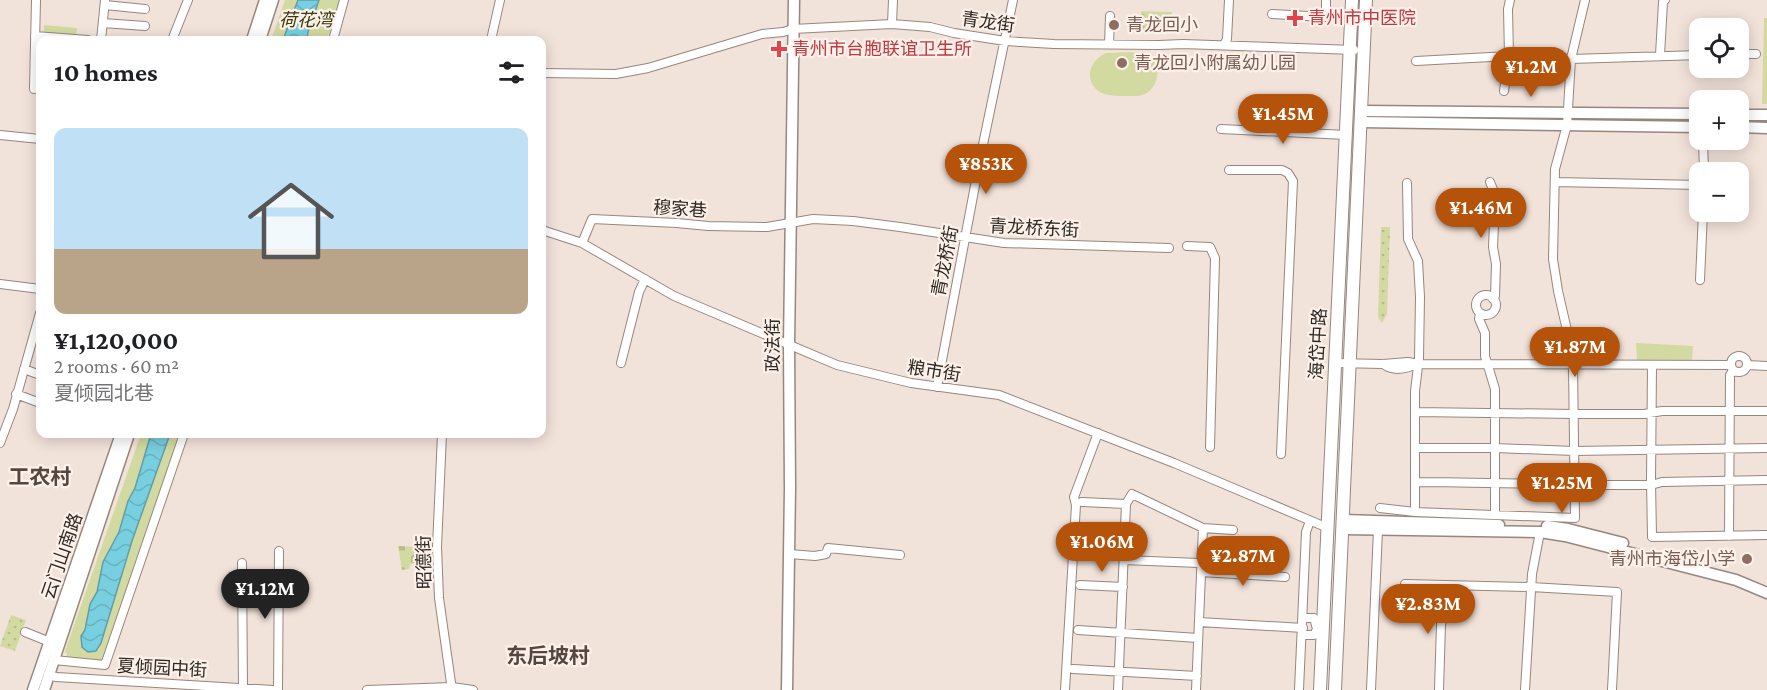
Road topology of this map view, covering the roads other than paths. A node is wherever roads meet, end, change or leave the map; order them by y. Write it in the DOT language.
graph roads {
  1 [pos="36,0"];
  2 [pos="188,0"];
  3 [pos="265,0"];
  4 [pos="273,0"];
  5 [pos="344,0"];
  6 [pos="500,0"];
  7 [pos="794,0"];
  8 [pos="893,0"];
  9 [pos="1013,0"];
  10 [pos="1229,0"];
  11 [pos="1326,0"];
  12 [pos="1352,0"];
  13 [pos="1366,0"];
  14 [pos="1510,0"];
  15 [pos="1585,0"];
  16 [pos="1665,0"];
  17 [pos="105,2"];
  18 [pos="145,9"];
  19 [pos="1272,14"];
  20 [pos="1110,15"];
  21 [pos="103,23"];
  22 [pos="892,24"];
  23 [pos="145,26"];
  24 [pos="793,29"];
  25 [pos="35,36"];
  26 [pos="101,36"];
  27 [pos="174,36"];
  28 [pos="253,36"];
  29 [pos="261,36"];
  30 [pos="334,36"];
  31 [pos="492,36"];
  32 [pos="1005,41"];
  33 [pos="1109,44"];
  34 [pos="1224,45"];
  35 [pos="1350,50"];
  36 [pos="1364,51"];
  37 [pos="1749,54"];
  38 [pos="1756,54"];
  39 [pos="1660,55"];
  40 [pos="1689,55"];
  41 [pos="1509,56"];
  42 [pos="1572,59"];
  43 [pos="1416,62"];
  44 [pos="546,73"];
  45 [pos="34,89"];
  46 [pos="1503,91"];
  47 [pos="1568,113"];
  48 [pos="1689,114"];
  49 [pos="1749,115"];
  50 [pos="1767,115"];
  51 [pos="1361,116"];
  52 [pos="1567,125"];
  53 [pos="1689,127"];
  54 [pos="1749,127"];
  55 [pos="1767,128"];
  56 [pos="1221,129"];
  57 [pos="0,135"];
  58 [pos="1346,135"];
  59 [pos="36,139"];
  60 [pos="1229,170"];
  61 [pos="1490,182"];
  62 [pos="1555,182"];
  63 [pos="1407,183"];
  64 [pos="1689,184"];
  65 [pos="1703,222"];
  66 [pos="790,223"];
  67 [pos="546,231"];
  68 [pos="964,238"];
  69 [pos="582,243"];
  70 [pos="1186,246"];
  71 [pos="1170,248"];
  72 [pos="645,279"];
  73 [pos="1700,280"];
  74 [pos="0,284"];
  75 [pos="36,288"];
  76 [pos="1493,299"];
  77 [pos="1480,313"];
  78 [pos="36,339"];
  79 [pos="789,345"];
  80 [pos="621,363"];
  81 [pos="1335,363"];
  82 [pos="1351,364"];
  83 [pos="1418,364"];
  84 [pos="1489,364"];
  85 [pos="1573,365"];
  86 [pos="1652,365"];
  87 [pos="1747,366"];
  88 [pos="1767,366"];
  89 [pos="24,369"];
  90 [pos="1730,369"];
  91 [pos="36,374"];
  92 [pos="937,387"];
  93 [pos="16,394"];
  94 [pos="36,402"];
  95 [pos="1651,411"];
  96 [pos="1730,411"];
  97 [pos="1767,411"];
  98 [pos="1415,412"];
  99 [pos="1496,413"];
  100 [pos="1574,414"];
  101 [pos="1098,433"];
  102 [pos="120,438"];
  103 [pos="128,438"];
  104 [pos="183,438"];
  105 [pos="442,438"];
  106 [pos="0,443"];
  107 [pos="1210,447"];
  108 [pos="1730,447"];
  109 [pos="1415,448"];
  110 [pos="1496,448"];
  111 [pos="1767,448"];
  112 [pos="1651,449"];
  113 [pos="1574,451"];
  114 [pos="1281,454"];
  115 [pos="1730,480"];
  116 [pos="1767,480"];
  117 [pos="1415,482"];
  118 [pos="1495,482"];
  119 [pos="1651,485"];
  120 [pos="1575,486"];
  121 [pos="1082,502"];
  122 [pos="1126,504"];
  123 [pos="1380,508"];
  124 [pos="1415,512"];
  125 [pos="1495,514"];
  126 [pos="1310,521"];
  127 [pos="1344,525"];
  128 [pos="1203,528"];
  129 [pos="1328,528"];
  130 [pos="1233,530"];
  131 [pos="1378,530"];
  132 [pos="1540,532"];
  133 [pos="1767,535"];
  134 [pos="1729,536"];
  135 [pos="1081,543"];
  136 [pos="1124,545"];
  137 [pos="279,551"];
  138 [pos="789,554"];
  139 [pos="900,555"];
  140 [pos="1124,560"];
  141 [pos="242,563"];
  142 [pos="1199,563"];
  143 [pos="1202,572"];
  144 [pos="1285,577"];
  145 [pos="1405,584"];
  146 [pos="1080,585"];
  147 [pos="1767,585"];
  148 [pos="1455,586"];
  149 [pos="1123,587"];
  150 [pos="1531,587"];
  151 [pos="1767,593"];
  152 [pos="1303,618"];
  153 [pos="1199,622"];
  154 [pos="1320,629"];
  155 [pos="1078,630"];
  156 [pos="25,632"];
  157 [pos="1302,632"];
  158 [pos="1121,633"];
  159 [pos="1198,638"];
  160 [pos="50,642"];
  161 [pos="54,660"];
  162 [pos="1073,669"];
  163 [pos="1119,672"];
  164 [pos="48,675"];
  165 [pos="1197,676"];
  166 [pos="214,688"];
  167 [pos="243,688"];
  168 [pos="452,689"];
  169 [pos="33,690"];
  170 [pos="44,690"];
  171 [pos="273,690"];
  172 [pos="278,690"];
  173 [pos="367,690"];
  174 [pos="473,690"];
  175 [pos="786,690"];
  176 [pos="1065,690"];
  177 [pos="1118,690"];
  178 [pos="1196,690"];
  179 [pos="1299,690"];
  180 [pos="1320,690"];
  181 [pos="1335,690"];
  182 [pos="1371,690"];
  183 [pos="1439,690"];
  184 [pos="1525,690"];
  185 [pos="1612,690"];
  1 -- 25 [label="street"];
  2 -- 27 [label="street"];
  3 -- 28 [label="street"];
  4 -- 29 [label="street"];
  5 -- 30 [label="street"];
  6 -- 31 [label="street"];
  7 -- 24 [label="street, 政法街"];
  8 -- 22 [label="street"];
  9 -- 32 [label="street, 青龙桥街"];
  10 -- 34 [label="street"];
  11 -- 19 [label="street"];
  12 -- 35 [label="main road, 海岱中路"];
  13 -- 36 [label="main road, 海岱中路"];
  14 -- 41 [label="street"];
  15 -- 42 [label="street"];
  16 -- 39 [label="street"];
  17 -- 18 [label="street"];
  17 -- 21 [label="street"];
  20 -- 33 [label="street"];
  21 -- 23 [label="street"];
  21 -- 26 [label="street"];
  22 -- 24 [label="street, 青龙街"];
  22 -- 32 [label="street, 青龙街"];
  24 -- 44 [label="street, 青龙街"];
  24 -- 66 [label="street, 政法街"];
  25 -- 45 [label="street"];
  32 -- 33 [label="street, 青龙街"];
  32 -- 68 [label="street, 青龙桥街"];
  33 -- 34 [label="street, 青龙街"];
  34 -- 35 [label="street, 青龙街"];
  35 -- 36 [label="street, 青龙街"];
  35 -- 58 [label="main road, 海岱中路"];
  36 -- 51 [label="main road, 海岱中路"];
  37 -- 38 [label="street"];
  39 -- 40 [label="street"];
  39 -- 42 [label="street"];
  41 -- 42 [label="street"];
  41 -- 43 [label="street"];
  41 -- 46 [label="street"];
  42 -- 47 [label="street"];
  47 -- 48 [label="street"];
  47 -- 51 [label="street"];
  47 -- 52 [label="street"];
  49 -- 50 [label="street"];
  51 -- 52 [label="street"];
  51 -- 82 [label="main road, 海岱中路"];
  52 -- 53 [label="street"];
  52 -- 62 [label="street"];
  54 -- 55 [label="street"];
  56 -- 58 [label="street"];
  57 -- 59 [label="street"];
  58 -- 81 [label="main road, 海岱中路"];
  60 -- 114 [label="street"];
  61 -- 76 [label="street"];
  62 -- 64 [label="street"];
  62 -- 85 [label="street"];
  63 -- 83 [label="street"];
  65 -- 73 [label="street"];
  66 -- 68 [label="street, 青龙桥东街"];
  66 -- 69 [label="street, 穆家巷"];
  66 -- 79 [label="street, 政法街"];
  67 -- 69 [label="street, 粮市街"];
  68 -- 71 [label="street, 青龙桥东街"];
  68 -- 92 [label="street, 青龙桥街"];
  69 -- 72 [label="street, 粮市街"];
  70 -- 107 [label="street"];
  72 -- 79 [label="street, 粮市街"];
  72 -- 80 [label="street"];
  74 -- 75 [label="street"];
  76 -- 77 [label="street"];
  76 -- 77 [label="street"];
  77 -- 84 [label="street"];
  78 -- 89 [label="street"];
  79 -- 92 [label="street, 粮市街"];
  79 -- 138 [label="street, 政法街"];
  81 -- 82 [label="street"];
  81 -- 129 [label="main road, 海岱中路"];
  82 -- 83 [label="street"];
  82 -- 127 [label="main road, 海岱中路"];
  83 -- 84 [label="street"];
  83 -- 98 [label="street"];
  84 -- 85 [label="street"];
  84 -- 99 [label="street"];
  85 -- 86 [label="street"];
  85 -- 100 [label="street"];
  86 -- 90 [label="street"];
  86 -- 95 [label="street"];
  87 -- 88 [label="street"];
  87 -- 90 [label="street"];
  87 -- 90 [label="street"];
  89 -- 91 [label="street"];
  89 -- 93 [label="street"];
  90 -- 96 [label="street"];
  92 -- 101 [label="street, 粮市街"];
  93 -- 94 [label="street"];
  93 -- 106 [label="street"];
  95 -- 96 [label="street"];
  95 -- 100 [label="street"];
  95 -- 112 [label="street"];
  96 -- 97 [label="street"];
  96 -- 108 [label="street"];
  98 -- 99 [label="street"];
  98 -- 109 [label="street"];
  99 -- 100 [label="street"];
  99 -- 110 [label="street"];
  100 -- 113 [label="street"];
  101 -- 126 [label="street, 粮市街"];
  101 -- 176 [label="street"];
  102 -- 160 [label="street, 云门山南路"];
  103 -- 161 [label="street, 云门山南路"];
  104 -- 161 [label="street"];
  105 -- 168 [label="street, 昭德街"];
  108 -- 111 [label="street"];
  108 -- 112 [label="street"];
  108 -- 115 [label="street"];
  109 -- 110 [label="street"];
  109 -- 117 [label="street"];
  110 -- 113 [label="street"];
  110 -- 118 [label="street"];
  112 -- 113 [label="street"];
  112 -- 119 [label="street"];
  113 -- 120 [label="street"];
  115 -- 116 [label="street"];
  115 -- 119 [label="street"];
  115 -- 134 [label="street"];
  117 -- 118 [label="street"];
  117 -- 124 [label="street"];
  118 -- 120 [label="street"];
  118 -- 125 [label="street"];
  119 -- 120 [label="street"];
  119 -- 134 [label="street"];
  120 -- 125 [label="street"];
  121 -- 122 [label="street"];
  122 -- 128 [label="street"];
  122 -- 136 [label="street"];
  123 -- 124 [label="street"];
  124 -- 125 [label="street"];
  126 -- 129 [label="street, 粮市街"];
  126 -- 152 [label="street"];
  127 -- 131 [label="street"];
  127 -- 147 [label="street"];
  127 -- 181 [label="main road, 海岱中路"];
  128 -- 130 [label="street"];
  128 -- 143 [label="street"];
  129 -- 154 [label="main road, 海岱中路"];
  131 -- 132 [label="street"];
  131 -- 182 [label="street"];
  132 -- 150 [label="street"];
  132 -- 151 [label="street"];
  133 -- 134 [label="street"];
  135 -- 136 [label="street"];
  136 -- 140 [label="street"];
  137 -- 172 [label="street"];
  138 -- 139 [label="street"];
  138 -- 175 [label="street, 政法街"];
  140 -- 142 [label="street"];
  140 -- 149 [label="street"];
  141 -- 167 [label="street"];
  143 -- 144 [label="street"];
  143 -- 153 [label="street"];
  145 -- 148 [label="street"];
  146 -- 149 [label="street"];
  148 -- 150 [label="street"];
  148 -- 183 [label="street"];
  149 -- 158 [label="street"];
  150 -- 184 [label="street"];
  150 -- 185 [label="street"];
  152 -- 154 [label="street"];
  152 -- 157 [label="street"];
  153 -- 157 [label="street"];
  153 -- 159 [label="street"];
  154 -- 157 [label="street"];
  154 -- 180 [label="main road, 海岱中路"];
  155 -- 158 [label="street"];
  156 -- 160 [label="street"];
  157 -- 179 [label="street"];
  158 -- 159 [label="street"];
  158 -- 163 [label="street"];
  159 -- 165 [label="street"];
  160 -- 169 [label="street, 云门山南路"];
  161 -- 164 [label="street, 云门山南路"];
  162 -- 163 [label="street"];
  163 -- 165 [label="street"];
  163 -- 177 [label="street"];
  164 -- 166 [label="street, 夏倾园中街"];
  164 -- 170 [label="street, 云门山南路"];
  165 -- 178 [label="street"];
  166 -- 167 [label="street, 夏倾园中街"];
  167 -- 171 [label="street, 夏倾园中街"];
  168 -- 173 [label="street"];
  168 -- 174 [label="street"];
}
